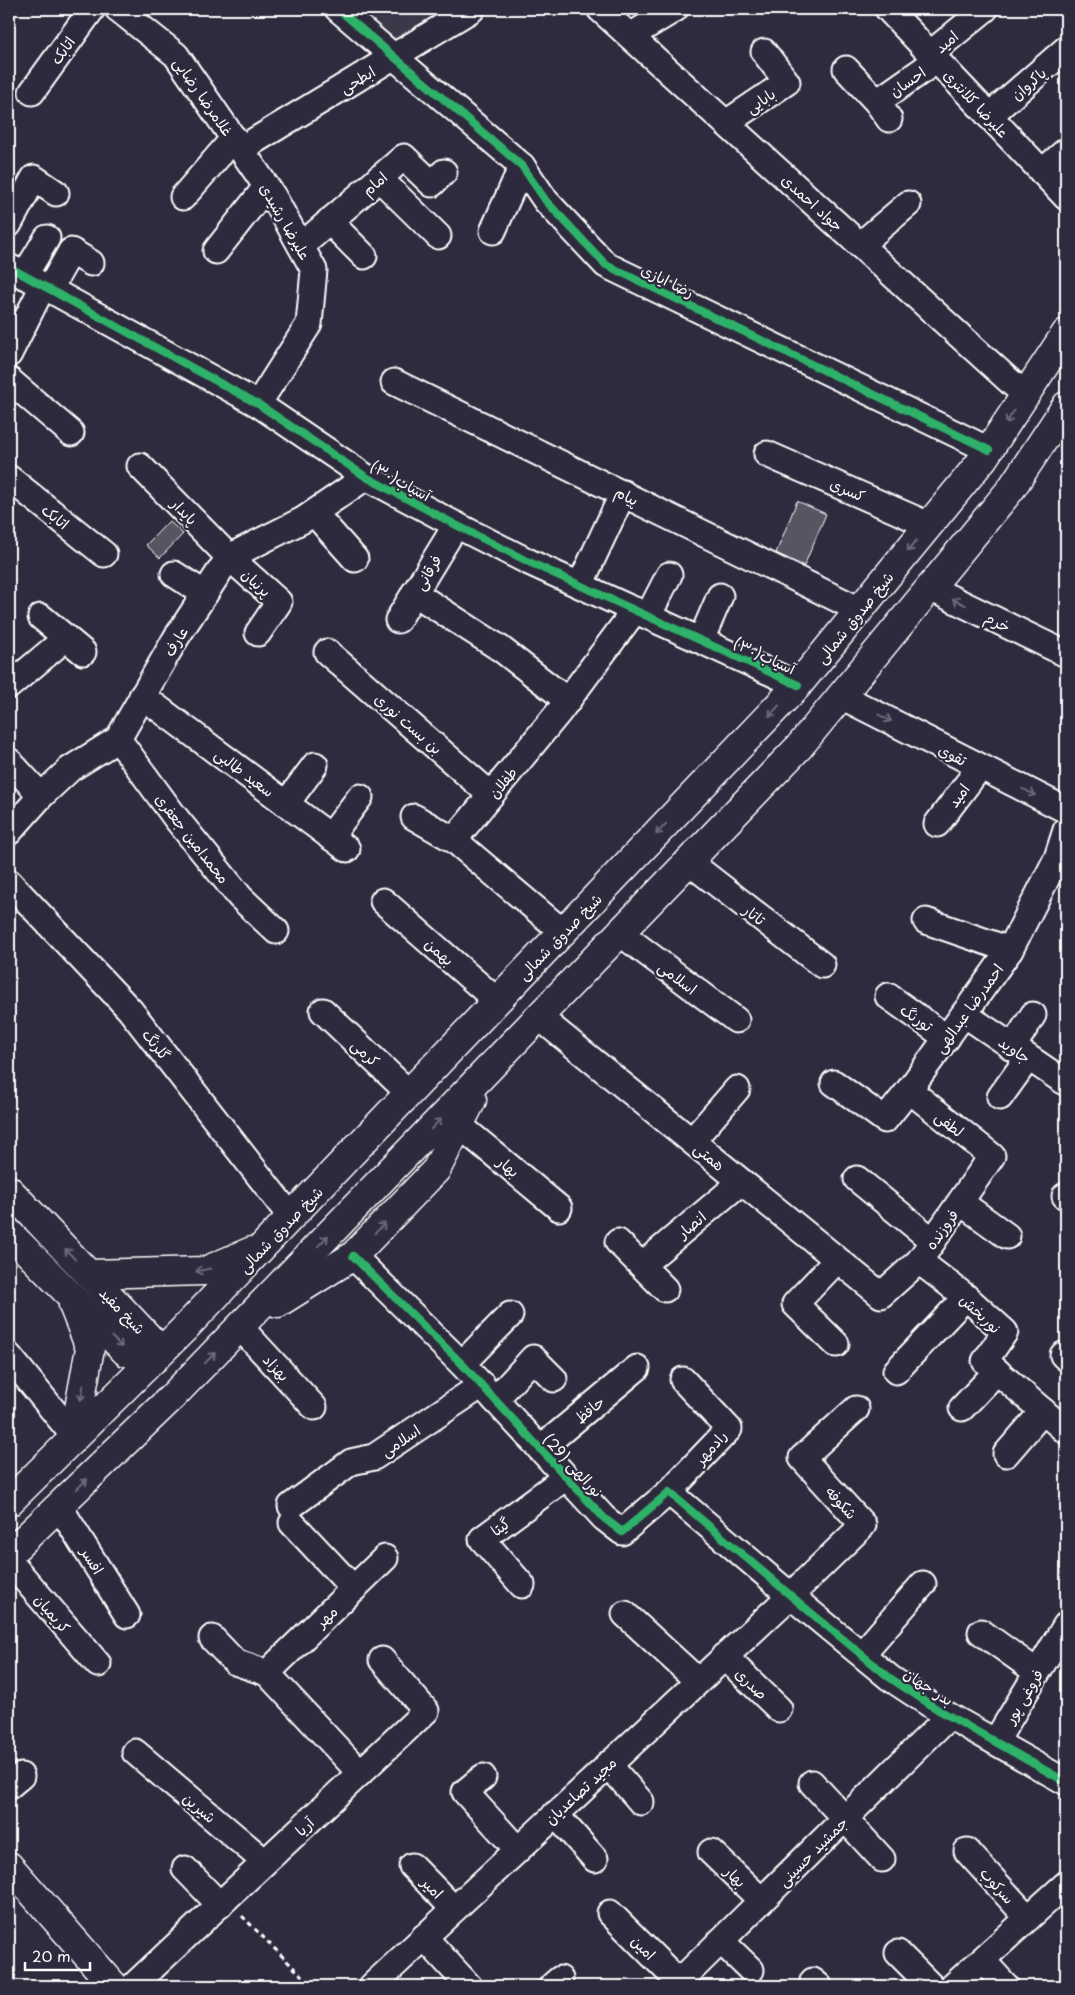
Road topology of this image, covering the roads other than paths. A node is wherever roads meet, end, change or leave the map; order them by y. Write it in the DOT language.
graph roads {
  1 [pos="92,9"];
  2 [pos="118,9"];
  3 [pos="338,9"];
  4 [pos="472,9"];
  5 [pos="600,9"];
  6 [pos="675,9"];
  7 [pos="888,9"];
  8 [pos="985,9"];
  9 [pos="630,36"];
  10 [pos="1066,49"];
  11 [pos="764,52"];
  12 [pos="393,57"];
  13 [pos="934,57"];
  14 [pos="846,69"];
  15 [pos="32,92"];
  16 [pos="989,116"];
  17 [pos="726,123"];
  18 [pos="237,144"];
  19 [pos="1066,151"];
  20 [pos="522,166"];
  21 [pos="444,172"];
  22 [pos="1042,172"];
  23 [pos="379,178"];
  24 [pos="266,187"];
  25 [pos="56,193"];
  26 [pos="183,197"];
  27 [pos="1066,198"];
  28 [pos="909,205"];
  29 [pos="329,221"];
  30 [pos="9,224"];
  31 [pos="493,231"];
  32 [pos="438,236"];
  33 [pos="47,238"];
  34 [pos="860,245"];
  35 [pos="301,246"];
  36 [pos="216,251"];
  37 [pos="364,256"];
  38 [pos="91,264"];
  39 [pos="31,280"];
  40 [pos="1066,333"];
  41 [pos="9,354"];
  42 [pos="9,380"];
  43 [pos="394,382"];
  44 [pos="1025,395"];
  45 [pos="258,404"];
  46 [pos="1063,416"];
  47 [pos="71,433"];
  48 [pos="989,450"];
  49 [pos="767,454"];
  50 [pos="140,466"];
  51 [pos="366,477"];
  52 [pos="9,478"];
  53 [pos="623,493"];
  54 [pos="314,513"];
  55 [pos="456,525"];
  56 [pos="930,525"];
  57 [pos="104,554"];
  58 [pos="229,557"];
  59 [pos="354,559"];
  60 [pos="174,574"];
  61 [pos="669,575"];
  62 [pos="580,585"];
  63 [pos="930,588"];
  64 [pos="414,593"];
  65 [pos="205,594"];
  66 [pos="720,596"];
  67 [pos="860,610"];
  68 [pos="642,613"];
  69 [pos="41,617"];
  70 [pos="398,620"];
  71 [pos="258,633"];
  72 [pos="701,640"];
  73 [pos="327,652"];
  74 [pos="1066,654"];
  75 [pos="798,685"];
  76 [pos="9,686"];
  77 [pos="142,696"];
  78 [pos="841,696"];
  79 [pos="568,701"];
  80 [pos="118,739"];
  81 [pos="9,761"];
  82 [pos="316,765"];
  83 [pos="980,767"];
  84 [pos="491,795"];
  85 [pos="41,796"];
  86 [pos="360,797"];
  87 [pos="286,804"];
  88 [pos="1066,810"];
  89 [pos="414,817"];
  90 [pos="937,824"];
  91 [pos="1066,830"];
  92 [pos="9,832"];
  93 [pos="454,840"];
  94 [pos="688,862"];
  95 [pos="9,882"];
  96 [pos="383,901"];
  97 [pos="926,921"];
  98 [pos="276,931"];
  99 [pos="620,933"];
  100 [pos="559,936"];
  101 [pos="1010,950"];
  102 [pos="822,965"];
  103 [pos="587,967"];
  104 [pos="888,996"];
  105 [pos="497,1001"];
  106 [pos="323,1011"];
  107 [pos="964,1014"];
  108 [pos="1033,1014"];
  109 [pos="539,1018"];
  110 [pos="736,1020"];
  111 [pos="947,1038"];
  112 [pos="1020,1053"];
  113 [pos="486,1072"];
  114 [pos="834,1083"];
  115 [pos="1066,1083"];
  116 [pos="737,1089"];
  117 [pos="909,1090"];
  118 [pos="409,1093"];
  119 [pos="1000,1097"];
  120 [pos="459,1125"];
  121 [pos="692,1141"];
  122 [pos="992,1156"];
  123 [pos="857,1179"];
  124 [pos="741,1182"];
  125 [pos="9,1190"];
  126 [pos="960,1202"];
  127 [pos="558,1208"];
  128 [pos="291,1217"];
  129 [pos="9,1232"];
  130 [pos="1007,1236"];
  131 [pos="618,1242"];
  132 [pos="264,1245"];
  133 [pos="926,1251"];
  134 [pos="353,1256"];
  135 [pos="837,1260"];
  136 [pos="642,1265"];
  137 [pos="89,1274"];
  138 [pos="665,1289"];
  139 [pos="881,1295"];
  140 [pos="70,1296"];
  141 [pos="966,1297"];
  142 [pos="510,1316"];
  143 [pos="240,1326"];
  144 [pos="836,1344"];
  145 [pos="9,1356"];
  146 [pos="155,1358"];
  147 [pos="462,1364"];
  148 [pos="637,1368"];
  149 [pos="997,1371"];
  150 [pos="896,1372"];
  151 [pos="554,1379"];
  152 [pos="682,1380"];
  153 [pos="183,1386"];
  154 [pos="488,1392"];
  155 [pos="314,1407"];
  156 [pos="962,1408"];
  157 [pos="856,1409"];
  158 [pos="1043,1411"];
  159 [pos="1066,1431"];
  160 [pos="74,1436"];
  161 [pos="540,1449"];
  162 [pos="1006,1454"];
  163 [pos="566,1477"];
  164 [pos="670,1492"];
  165 [pos="9,1502"];
  166 [pos="58,1506"];
  167 [pos="9,1554"];
  168 [pos="385,1558"];
  169 [pos="9,1561"];
  170 [pos="922,1584"];
  171 [pos="522,1585"];
  172 [pos="354,1589"];
  173 [pos="790,1596"];
  174 [pos="127,1614"];
  175 [pos="625,1614"];
  176 [pos="1066,1624"];
  177 [pos="981,1632"];
  178 [pos="212,1638"];
  179 [pos="862,1654"];
  180 [pos="724,1656"];
  181 [pos="382,1660"];
  182 [pos="98,1664"];
  183 [pos="1037,1672"];
  184 [pos="267,1673"];
  185 [pos="698,1681"];
  186 [pos="779,1709"];
  187 [pos="949,1716"];
  188 [pos="996,1742"];
  189 [pos="135,1752"];
  190 [pos="608,1764"];
  191 [pos="360,1773"];
  192 [pos="483,1776"];
  193 [pos="1066,1782"];
  194 [pos="812,1783"];
  195 [pos="641,1802"];
  196 [pos="555,1814"];
  197 [pos="845,1818"];
  198 [pos="517,1849"];
  199 [pos="967,1851"];
  200 [pos="710,1852"];
  201 [pos="595,1859"];
  202 [pos="882,1859"];
  203 [pos="266,1862"];
  204 [pos="9,1866"];
  205 [pos="412,1866"];
  206 [pos="185,1869"];
  207 [pos="1066,1884"];
  208 [pos="762,1900"];
  209 [pos="223,1902"];
  210 [pos="454,1909"];
  211 [pos="610,1913"];
  212 [pos="1028,1918"];
  213 [pos="424,1937"];
  214 [pos="721,1941"];
  215 [pos="898,1953"];
  216 [pos="982,1960"];
  217 [pos="751,1970"];
  218 [pos="677,1984"];
  219 [pos="114,1986"];
  220 [pos="133,1986"];
  221 [pos="372,1986"];
  222 [pos="469,1986"];
  223 [pos="931,1986"];
  224 [pos="953,1986"];
  225 [pos="1006,1986"];
  1 -- 15 [label="street, اتابک"];
  2 -- 18 [label="street, غلامرضا رضایی"];
  3 -- 12 [label="street, رضا ایازی"];
  4 -- 12 [label="street, ابطحی"];
  5 -- 9 [label="street, جواد احمدی"];
  6 -- 9 [label="street"];
  7 -- 13 [label="street, علیرضا کلانتری"];
  8 -- 13 [label="street, امید"];
  9 -- 17 [label="street, جواد احمدی"];
  10 -- 16 [label="street, پاکروان"];
  11 -- 17 [label="street, بابایی"];
  12 -- 18 [label="street, ابطحی"];
  12 -- 20 [label="street, رضا ایازی"];
  13 -- 14 [label="street, احسان"];
  13 -- 16 [label="street, علیرضا کلانتری"];
  16 -- 22 [label="street, علیرضا کلانتری"];
  17 -- 34 [label="street, جواد احمدی"];
  18 -- 24 [label="street, علیرضا رشیدی"];
  18 -- 26 [label="street, ابطحی"];
  19 -- 22 [label="street"];
  20 -- 31 [label="street"];
  20 -- 48 [label="street, رضا ایازی"];
  21 -- 23 [label="street, امام"];
  22 -- 27 [label="street, علیرضا کلانتری"];
  23 -- 29 [label="street, امام"];
  23 -- 32 [label="street"];
  24 -- 35 [label="street, علیرضا رشیدی"];
  24 -- 36 [label="street"];
  25 -- 30 [label="street"];
  28 -- 34 [label="street"];
  29 -- 35 [label="street, امام"];
  29 -- 37 [label="street"];
  33 -- 39 [label="street"];
  34 -- 44 [label="street, جواد احمدی"];
  35 -- 45 [label="street, علیرضا رشیدی"];
  38 -- 39 [label="street"];
  39 -- 41 [label="street"];
  39 -- 45 [label="street, آسیاب(۳۰)"];
  40 -- 44 [label="main road, شیخ صدوق شمالی"];
  42 -- 47 [label="street"];
  43 -- 53 [label="street, پیام"];
  44 -- 48 [label="main road, شیخ صدوق شمالی, one-way"];
  45 -- 51 [label="street, آسیاب(۳۰)"];
  46 -- 63 [label="main road"];
  48 -- 56 [label="main road, شیخ صدوق شمالی"];
  49 -- 56 [label="street, کسری"];
  50 -- 58 [label="street, پایدار"];
  51 -- 54 [label="street"];
  51 -- 55 [label="street, آسیاب(۳۰)"];
  52 -- 57 [label="street, اتابک"];
  53 -- 62 [label="street"];
  53 -- 67 [label="street, پیام"];
  54 -- 58 [label="street"];
  54 -- 59 [label="street"];
  55 -- 62 [label="street, آسیاب(۳۰)"];
  55 -- 64 [label="street, فرقانی"];
  56 -- 67 [label="main road, شیخ صدوق شمالی, one-way"];
  58 -- 65 [label="street, عارف"];
  58 -- 71 [label="street, پرنیان"];
  60 -- 65 [label="street"];
  61 -- 68 [label="street, طفلان"];
  62 -- 68 [label="street, آسیاب(۳۰)"];
  74 -- 63 [label="street, خرم, one-way"];
  63 -- 78 [label="main road"];
  64 -- 70 [label="street, فرقانی"];
  64 -- 79 [label="street"];
  65 -- 77 [label="street, عارف"];
  66 -- 72 [label="street"];
  67 -- 75 [label="main road, شیخ صدوق شمالی"];
  68 -- 72 [label="street, آسیاب(۳۰)"];
  68 -- 79 [label="street, طفلان"];
  69 -- 76 [label="street"];
  72 -- 75 [label="street, آسیاب(۳۰)"];
  73 -- 84 [label="street, بن بست نوری"];
  75 -- 100 [label="main road, شیخ صدوق شمالی, one-way"];
  77 -- 80 [label="street, عارف"];
  77 -- 87 [label="street, سعید طالبی"];
  78 -- 83 [label="street, تقوی, one-way"];
  78 -- 94 [label="main road"];
  79 -- 84 [label="street, طفلان"];
  80 -- 85 [label="street, عارف"];
  80 -- 98 [label="street, محمدامین جعفری"];
  81 -- 85 [label="street"];
  82 -- 87 [label="street"];
  83 -- 88 [label="street, تقوی, one-way"];
  83 -- 90 [label="street, امید"];
  84 -- 93 [label="street, طفلان"];
  85 -- 92 [label="street, عارف"];
  86 -- 87 [label="street, سعید طالبی"];
  89 -- 93 [label="street"];
  91 -- 101 [label="street, احمدرضا عبدالهی"];
  93 -- 100 [label="street"];
  94 -- 99 [label="main road"];
  94 -- 102 [label="street, تاتار"];
  95 -- 128 [label="street, گلرنگ"];
  96 -- 105 [label="street, بهمن"];
  97 -- 101 [label="street"];
  99 -- 103 [label="main road"];
  99 -- 110 [label="street, اسلامی"];
  100 -- 103 [label="main road"];
  100 -- 105 [label="main road, شیخ صدوق شمالی"];
  101 -- 107 [label="street, احمدرضا عبدالهی"];
  103 -- 109 [label="main road"];
  104 -- 111 [label="street, تورنگ"];
  105 -- 118 [label="main road, شیخ صدوق شمالی"];
  106 -- 118 [label="street, کرمی"];
  107 -- 111 [label="street, احمدرضا عبدالهی"];
  107 -- 112 [label="street, جاوید"];
  108 -- 112 [label="street"];
  109 -- 113 [label="main road"];
  109 -- 121 [label="street, همتی"];
  111 -- 117 [label="street, احمدرضا عبدالهی"];
  112 -- 115 [label="street, جاوید"];
  112 -- 119 [label="street"];
  113 -- 120 [label="main road"];
  143 -- 113 [label="main road, one-way"];
  114 -- 117 [label="street, احمدرضا عبدالهی"];
  116 -- 121 [label="street"];
  117 -- 122 [label="street, لطفی"];
  118 -- 128 [label="main road, شیخ صدوق شمالی"];
  120 -- 127 [label="street, بهار"];
  134 -- 120 [label="main road, one-way"];
  121 -- 124 [label="street, همتی"];
  122 -- 126 [label="street, فروزنده"];
  123 -- 133 [label="street, نوربخش"];
  124 -- 135 [label="street, همتی"];
  124 -- 136 [label="street, انصار"];
  137 -- 125 [label="main road, شیخ مفید, one-way"];
  126 -- 130 [label="street"];
  126 -- 133 [label="street, فروزنده"];
  128 -- 132 [label="main road, شیخ صدوق شمالی"];
  129 -- 140 [label="main road, شیخ مفید"];
  131 -- 136 [label="street"];
  132 -- 137 [label="main road, one-way"];
  132 -- 146 [label="main road, شیخ صدوق شمالی"];
  133 -- 139 [label="street, فروزنده"];
  133 -- 141 [label="street, نوربخش"];
  134 -- 143 [label="main road"];
  134 -- 147 [label="street, نورالهی (29)"];
  135 -- 139 [label="street, همتی"];
  135 -- 144 [label="street"];
  136 -- 138 [label="street"];
  137 -- 146 [label="main road, شیخ مفید"];
  140 -- 146 [label="main road, شیخ مفید, one-way"];
  140 -- 160 [label="main road, one-way"];
  141 -- 149 [label="street, نوربخش"];
  141 -- 150 [label="street"];
  142 -- 147 [label="street"];
  153 -- 143 [label="main road, one-way"];
  143 -- 155 [label="street, بهزاد"];
  145 -- 160 [label="street"];
  146 -- 153 [label="main road"];
  146 -- 160 [label="main road, شیخ صدوق شمالی"];
  147 -- 154 [label="street, نورالهی (29)"];
  148 -- 161 [label="street, حافظ"];
  149 -- 156 [label="street"];
  149 -- 158 [label="street, نوربخش"];
  151 -- 154 [label="street, اسلامی"];
  152 -- 164 [label="street, رادمهر"];
  166 -- 153 [label="main road, one-way"];
  154 -- 161 [label="street, نورالهی (29)"];
  154 -- 172 [label="street, اسلامی"];
  157 -- 173 [label="street, شکوفه"];
  158 -- 159 [label="street, نوربخش"];
  158 -- 162 [label="street"];
  160 -- 165 [label="main road, شیخ صدوق شمالی"];
  161 -- 163 [label="street, نورالهی (29)"];
  163 -- 164 [label="street, نورالهی (29)"];
  163 -- 171 [label="street, گیتا"];
  164 -- 173 [label="street"];
  166 -- 167 [label="main road"];
  166 -- 174 [label="street, افسر"];
  168 -- 172 [label="street, مهر"];
  169 -- 182 [label="street, کریمیان"];
  170 -- 179 [label="street"];
  172 -- 184 [label="street, مهر"];
  173 -- 179 [label="street, بدر جهان"];
  173 -- 180 [label="street, مجید تصاعدیان"];
  175 -- 185 [label="street"];
  176 -- 183 [label="street, فروغی پور"];
  177 -- 183 [label="street"];
  178 -- 184 [label="street"];
  179 -- 187 [label="street, بدر جهان"];
  180 -- 185 [label="street, مجید تصاعدیان"];
  180 -- 186 [label="street, صدری"];
  181 -- 191 [label="street, آریا"];
  183 -- 188 [label="street, فروغی پور"];
  184 -- 191 [label="street"];
  185 -- 190 [label="street, مجید تصاعدیان"];
  187 -- 188 [label="street, بدر جهان"];
  187 -- 197 [label="street, جمشید حسینی"];
  188 -- 193 [label="street, بدر جهان"];
  189 -- 203 [label="street, شیرین"];
  190 -- 195 [label="street"];
  190 -- 196 [label="street, مجید تصاعدیان"];
  191 -- 203 [label="street, آریا"];
  192 -- 198 [label="street"];
  194 -- 197 [label="street"];
  196 -- 198 [label="street, مجید تصاعدیان"];
  196 -- 201 [label="street"];
  197 -- 202 [label="street"];
  197 -- 208 [label="street, جمشید حسینی"];
  198 -- 210 [label="street, مجید تصاعدیان"];
  199 -- 212 [label="street, سرکوب"];
  200 -- 208 [label="street, بهار"];
  203 -- 209 [label="street, آریا"];
  204 -- 219 [label="main road"];
  205 -- 210 [label="street, امیر"];
  206 -- 209 [label="street"];
  207 -- 212 [label="street"];
  208 -- 214 [label="street, جمشید حسینی"];
  209 -- 220 [label="street, آریا"];
  210 -- 213 [label="street, مجید تصاعدیان"];
  211 -- 218 [label="street, امین"];
  212 -- 216 [label="street"];
  213 -- 221 [label="street, مجید تصاعدیان"];
  213 -- 222 [label="street"];
  214 -- 217 [label="street"];
  214 -- 218 [label="street, جمشید حسینی"];
  215 -- 223 [label="street"];
  216 -- 224 [label="street"];
  216 -- 225 [label="street"];
}
